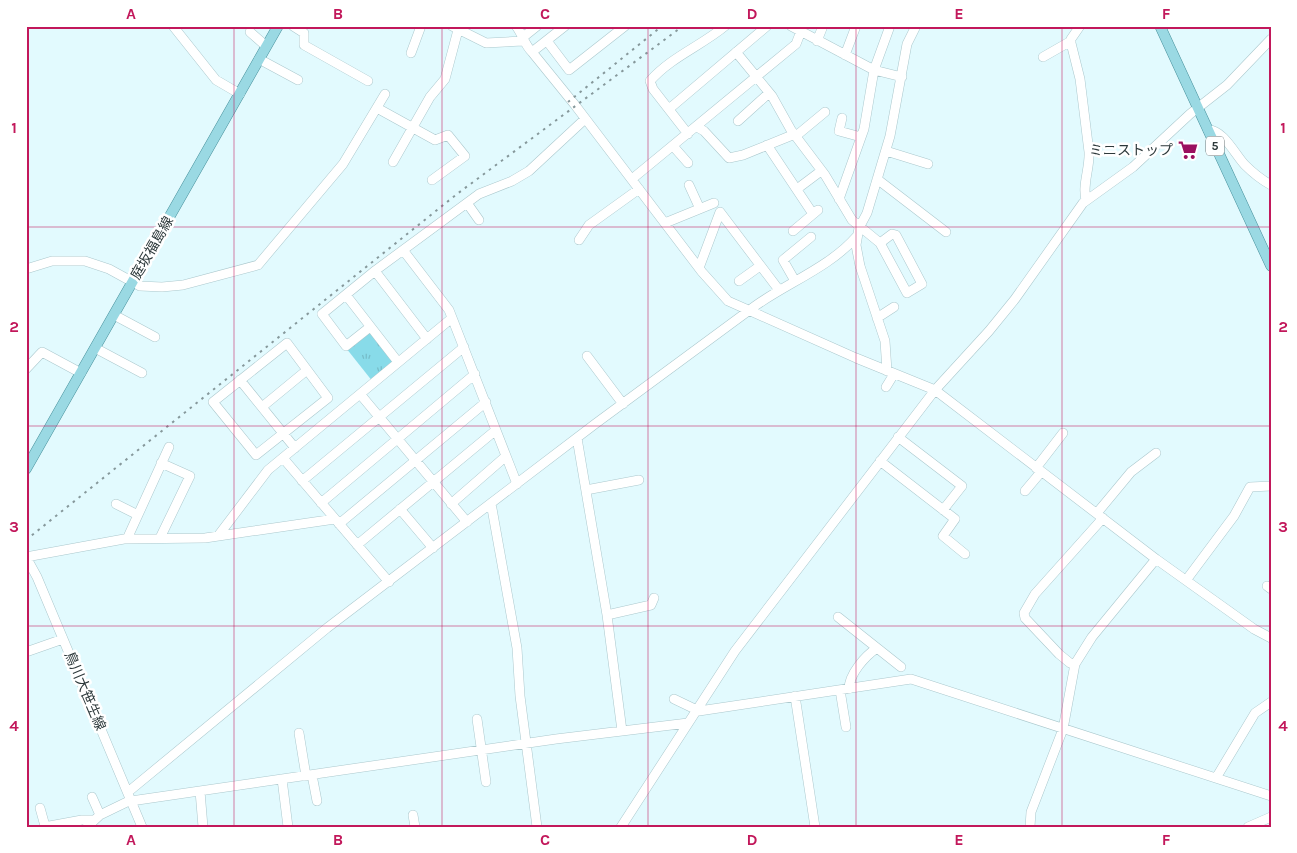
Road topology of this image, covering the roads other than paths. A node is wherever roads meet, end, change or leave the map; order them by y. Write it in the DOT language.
graph roads {
  1 [pos="173,26"];
  2 [pos="278,26"];
  3 [pos="293,26"];
  4 [pos="420,26"];
  5 [pos="516,26"];
  6 [pos="536,26"];
  7 [pos="565,26"];
  8 [pos="625,26"];
  9 [pos="725,26"];
  10 [pos="767,26"];
  11 [pos="791,26"];
  12 [pos="823,26"];
  13 [pos="856,26"];
  14 [pos="890,26"];
  15 [pos="916,26"];
  16 [pos="1080,26"];
  17 [pos="1160,26"];
  18 [pos="455,28"];
  19 [pos="802,29"];
  20 [pos="250,32"];
  21 [pos="523,40"];
  22 [pos="1271,40"];
  23 [pos="546,41"];
  24 [pos="817,41"];
  25 [pos="1071,41"];
  26 [pos="266,46"];
  27 [pos="532,52"];
  28 [pos="736,52"];
  29 [pos="412,53"];
  30 [pos="845,55"];
  31 [pos="1043,57"];
  32 [pos="259,59"];
  33 [pos="874,70"];
  34 [pos="758,76"];
  35 [pos="902,77"];
  36 [pos="298,80"];
  37 [pos="368,81"];
  38 [pos="770,93"];
  39 [pos="240,94"];
  40 [pos="384,94"];
  41 [pos="377,108"];
  42 [pos="1198,108"];
  43 [pos="669,109"];
  44 [pos="825,112"];
  45 [pos="842,118"];
  46 [pos="585,119"];
  47 [pos="738,121"];
  48 [pos="697,127"];
  49 [pos="412,128"];
  50 [pos="1208,130"];
  51 [pos="688,134"];
  52 [pos="796,135"];
  53 [pos="861,137"];
  54 [pos="767,145"];
  55 [pos="673,146"];
  56 [pos="886,151"];
  57 [pos="392,162"];
  58 [pos="688,162"];
  59 [pos="928,164"];
  60 [pos="822,171"];
  61 [pos="877,179"];
  62 [pos="432,180"];
  63 [pos="632,180"];
  64 [pos="689,184"];
  65 [pos="1271,186"];
  66 [pos="639,189"];
  67 [pos="796,189"];
  68 [pos="839,199"];
  69 [pos="1086,200"];
  70 [pos="467,203"];
  71 [pos="714,203"];
  72 [pos="700,209"];
  73 [pos="479,220"];
  74 [pos="665,223"];
  75 [pos="793,231"];
  76 [pos="858,232"];
  77 [pos="946,232"];
  78 [pos="811,237"];
  79 [pos="579,240"];
  80 [pos="880,243"];
  81 [pos="404,250"];
  82 [pos="760,266"];
  83 [pos="1271,266"];
  84 [pos="699,268"];
  85 [pos="26,269"];
  86 [pos="375,271"];
  87 [pos="739,281"];
  88 [pos="795,281"];
  89 [pos="132,282"];
  90 [pos="778,290"];
  91 [pos="346,295"];
  92 [pos="894,307"];
  93 [pos="750,310"];
  94 [pos="114,315"];
  95 [pos="452,318"];
  96 [pos="877,318"];
  97 [pos="370,326"];
  98 [pos="155,337"];
  99 [pos="427,339"];
  100 [pos="464,347"];
  101 [pos="95,348"];
  102 [pos="587,356"];
  103 [pos="398,362"];
  104 [pos="26,369"];
  105 [pos="308,370"];
  106 [pos="890,372"];
  107 [pos="81,373"];
  108 [pos="142,373"];
  109 [pos="475,374"];
  110 [pos="240,380"];
  111 [pos="886,387"];
  112 [pos="935,390"];
  113 [pos="360,394"];
  114 [pos="486,402"];
  115 [pos="623,404"];
  116 [pos="262,407"];
  117 [pos="379,417"];
  118 [pos="496,430"];
  119 [pos="1063,433"];
  120 [pos="284,434"];
  121 [pos="898,437"];
  122 [pos="577,438"];
  123 [pos="397,439"];
  124 [pos="169,447"];
  125 [pos="294,448"];
  126 [pos="1156,453"];
  127 [pos="282,458"];
  128 [pos="505,458"];
  129 [pos="415,460"];
  130 [pos="880,461"];
  131 [pos="161,463"];
  132 [pos="26,469"];
  133 [pos="1038,470"];
  134 [pos="639,480"];
  135 [pos="302,481"];
  136 [pos="433,482"];
  137 [pos="517,484"];
  138 [pos="1271,486"];
  139 [pos="586,490"];
  140 [pos="1025,491"];
  141 [pos="321,503"];
  142 [pos="491,503"];
  143 [pos="116,504"];
  144 [pos="451,504"];
  145 [pos="400,510"];
  146 [pos="943,510"];
  147 [pos="138,515"];
  148 [pos="1100,515"];
  149 [pos="337,522"];
  150 [pos="467,522"];
  151 [pos="218,536"];
  152 [pos="127,538"];
  153 [pos="160,538"];
  154 [pos="356,545"];
  155 [pos="433,548"];
  156 [pos="964,554"];
  157 [pos="26,557"];
  158 [pos="1156,558"];
  159 [pos="1187,579"];
  160 [pos="389,582"];
  161 [pos="654,598"];
  162 [pos="607,615"];
  163 [pos="838,617"];
  164 [pos="1271,638"];
  165 [pos="63,639"];
  166 [pos="877,648"];
  167 [pos="26,652"];
  168 [pos="1076,664"];
  169 [pos="901,667"];
  170 [pos="844,690"];
  171 [pos="795,696"];
  172 [pos="674,699"];
  173 [pos="1271,702"];
  174 [pos="696,711"];
  175 [pos="477,719"];
  176 [pos="688,723"];
  177 [pos="846,727"];
  178 [pos="1063,728"];
  179 [pos="622,731"];
  180 [pos="299,733"];
  181 [pos="526,744"];
  182 [pos="481,750"];
  183 [pos="309,775"];
  184 [pos="1216,778"];
  185 [pos="282,779"];
  186 [pos="486,782"];
  187 [pos="200,791"];
  188 [pos="1271,796"];
  189 [pos="92,797"];
  190 [pos="130,797"];
  191 [pos="317,801"];
  192 [pos="40,808"];
  193 [pos="413,815"];
  194 [pos="1271,817"];
  195 [pos="93,821"];
  196 [pos="44,826"];
  197 [pos="142,827"];
  198 [pos="203,827"];
  199 [pos="288,827"];
  200 [pos="414,827"];
  201 [pos="537,827"];
  202 [pos="621,827"];
  203 [pos="815,827"];
  204 [pos="1030,827"];
  205 [pos="1248,827"];
  1 -- 39 [label="street"];
  2 -- 26 [label="main road, 庭坂福島線"];
  3 -- 37 [label="street"];
  4 -- 29 [label="street"];
  5 -- 21 [label="street"];
  6 -- 21 [label="street"];
  7 -- 23 [label="street"];
  8 -- 23 [label="street"];
  9 -- 43 [label="street"];
  10 -- 28 [label="street"];
  11 -- 19 [label="street"];
  12 -- 24 [label="street"];
  13 -- 30 [label="street"];
  14 -- 33 [label="street"];
  15 -- 35 [label="street"];
  16 -- 25 [label="street"];
  17 -- 42 [label="main road, 5"];
  18 -- 21 [label="street"];
  18 -- 49 [label="street"];
  19 -- 24 [label="street"];
  19 -- 34 [label="street"];
  20 -- 26 [label="street"];
  21 -- 27 [label="street"];
  22 -- 42 [label="street"];
  23 -- 27 [label="street"];
  24 -- 30 [label="street"];
  25 -- 31 [label="street"];
  25 -- 69 [label="street"];
  26 -- 32 [label="main road, 庭坂福島線"];
  27 -- 46 [label="street"];
  28 -- 34 [label="street"];
  28 -- 43 [label="street"];
  30 -- 33 [label="street"];
  32 -- 36 [label="street"];
  32 -- 39 [label="main road, 庭坂福島線"];
  33 -- 35 [label="street"];
  33 -- 53 [label="street"];
  34 -- 38 [label="street"];
  34 -- 48 [label="street"];
  35 -- 56 [label="street"];
  38 -- 47 [label="street"];
  38 -- 52 [label="street"];
  39 -- 89 [label="main road, 庭坂福島線"];
  40 -- 41 [label="street"];
  41 -- 49 [label="street"];
  41 -- 89 [label="street"];
  42 -- 50 [label="main road, 5"];
  42 -- 69 [label="street"];
  43 -- 51 [label="street"];
  44 -- 52 [label="street"];
  45 -- 53 [label="street"];
  46 -- 63 [label="street"];
  46 -- 70 [label="street"];
  48 -- 51 [label="street"];
  48 -- 54 [label="street"];
  49 -- 57 [label="street"];
  49 -- 62 [label="street"];
  50 -- 65 [label="street"];
  50 -- 83 [label="main road, 5"];
  51 -- 55 [label="street"];
  52 -- 54 [label="street"];
  52 -- 60 [label="street"];
  53 -- 68 [label="street"];
  54 -- 67 [label="street"];
  55 -- 58 [label="street"];
  55 -- 63 [label="street"];
  56 -- 59 [label="street"];
  56 -- 61 [label="street"];
  60 -- 67 [label="street"];
  60 -- 68 [label="street"];
  61 -- 76 [label="street"];
  61 -- 77 [label="street"];
  63 -- 66 [label="street"];
  64 -- 72 [label="street"];
  66 -- 74 [label="street"];
  66 -- 79 [label="street"];
  67 -- 75 [label="street"];
  68 -- 76 [label="street"];
  69 -- 112 [label="street"];
  70 -- 73 [label="street"];
  70 -- 81 [label="street"];
  71 -- 72 [label="street"];
  72 -- 74 [label="street"];
  74 -- 84 [label="street"];
  76 -- 80 [label="street"];
  76 -- 88 [label="street"];
  76 -- 96 [label="street"];
  78 -- 88 [label="street"];
  80 -- 80 [label="street"];
  81 -- 86 [label="street"];
  81 -- 95 [label="street"];
  82 -- 84 [label="street"];
  82 -- 87 [label="street"];
  82 -- 90 [label="street"];
  84 -- 93 [label="street"];
  85 -- 89 [label="street"];
  86 -- 91 [label="street"];
  86 -- 99 [label="street"];
  88 -- 90 [label="street"];
  89 -- 94 [label="main road, 庭坂福島線"];
  90 -- 93 [label="street"];
  91 -- 97 [label="street"];
  91 -- 97 [label="street"];
  92 -- 96 [label="street"];
  93 -- 106 [label="street"];
  93 -- 115 [label="street"];
  94 -- 98 [label="street"];
  94 -- 101 [label="main road, 庭坂福島線"];
  95 -- 99 [label="street"];
  95 -- 100 [label="street"];
  96 -- 106 [label="street"];
  97 -- 103 [label="street"];
  99 -- 103 [label="street"];
  100 -- 109 [label="street"];
  100 -- 117 [label="street"];
  101 -- 107 [label="main road, 庭坂福島線"];
  101 -- 108 [label="street"];
  102 -- 115 [label="street"];
  103 -- 113 [label="street"];
  104 -- 107 [label="street"];
  105 -- 110 [label="street"];
  105 -- 116 [label="street"];
  105 -- 120 [label="street"];
  106 -- 111 [label="street"];
  106 -- 112 [label="street"];
  107 -- 132 [label="main road, 庭坂福島線"];
  109 -- 114 [label="street"];
  109 -- 123 [label="street"];
  110 -- 116 [label="street"];
  110 -- 120 [label="street"];
  112 -- 121 [label="street"];
  112 -- 133 [label="street"];
  113 -- 117 [label="street"];
  113 -- 125 [label="street"];
  114 -- 118 [label="street"];
  114 -- 129 [label="street"];
  115 -- 122 [label="street"];
  116 -- 120 [label="street"];
  117 -- 123 [label="street"];
  117 -- 135 [label="street"];
  118 -- 128 [label="street"];
  118 -- 136 [label="street"];
  119 -- 133 [label="street"];
  120 -- 125 [label="street"];
  121 -- 130 [label="street"];
  121 -- 146 [label="street"];
  122 -- 137 [label="street"];
  122 -- 139 [label="street"];
  123 -- 129 [label="street"];
  123 -- 141 [label="street"];
  124 -- 131 [label="street"];
  125 -- 127 [label="street"];
  126 -- 148 [label="street"];
  127 -- 135 [label="street"];
  127 -- 151 [label="street"];
  128 -- 137 [label="street"];
  128 -- 144 [label="street"];
  129 -- 136 [label="street"];
  129 -- 149 [label="street"];
  130 -- 146 [label="street"];
  130 -- 174 [label="street"];
  131 -- 147 [label="street"];
  131 -- 153 [label="street"];
  133 -- 140 [label="street"];
  133 -- 148 [label="street"];
  134 -- 139 [label="street"];
  135 -- 141 [label="street"];
  136 -- 144 [label="street"];
  136 -- 145 [label="street"];
  137 -- 142 [label="street"];
  138 -- 159 [label="street"];
  139 -- 162 [label="street"];
  141 -- 149 [label="street"];
  142 -- 150 [label="street"];
  142 -- 181 [label="street"];
  143 -- 147 [label="street"];
  144 -- 150 [label="street"];
  145 -- 154 [label="street"];
  145 -- 155 [label="street"];
  146 -- 156 [label="street"];
  147 -- 152 [label="street"];
  148 -- 158 [label="street"];
  148 -- 168 [label="street"];
  149 -- 151 [label="street"];
  149 -- 154 [label="street"];
  150 -- 155 [label="street"];
  151 -- 153 [label="street"];
  152 -- 153 [label="street"];
  152 -- 157 [label="street"];
  154 -- 160 [label="street"];
  155 -- 160 [label="street"];
  157 -- 165 [label="street, 鳥川大笹生線"];
  158 -- 159 [label="street"];
  158 -- 168 [label="street"];
  159 -- 164 [label="street"];
  160 -- 190 [label="street"];
  161 -- 162 [label="street"];
  162 -- 179 [label="street"];
  163 -- 166 [label="street"];
  165 -- 167 [label="street"];
  165 -- 190 [label="street, 鳥川大笹生線"];
  166 -- 169 [label="street"];
  166 -- 170 [label="street"];
  168 -- 178 [label="street"];
  170 -- 171 [label="street"];
  170 -- 177 [label="street"];
  170 -- 178 [label="street"];
  171 -- 174 [label="street"];
  171 -- 203 [label="street"];
  172 -- 174 [label="street"];
  173 -- 184 [label="street"];
  174 -- 176 [label="street"];
  175 -- 182 [label="street"];
  176 -- 179 [label="street"];
  176 -- 202 [label="street"];
  178 -- 184 [label="street"];
  178 -- 204 [label="street"];
  179 -- 181 [label="street"];
  180 -- 183 [label="street"];
  181 -- 182 [label="street"];
  181 -- 201 [label="street"];
  182 -- 183 [label="street"];
  182 -- 186 [label="street"];
  183 -- 185 [label="street"];
  183 -- 191 [label="street"];
  184 -- 188 [label="street"];
  185 -- 187 [label="street"];
  185 -- 199 [label="street"];
  187 -- 190 [label="street"];
  187 -- 198 [label="street"];
  189 -- 195 [label="street"];
  190 -- 195 [label="street"];
  190 -- 197 [label="street, 鳥川大笹生線"];
  192 -- 196 [label="street"];
  193 -- 200 [label="street"];
  194 -- 205 [label="street"];
  195 -- 196 [label="street"];
}
